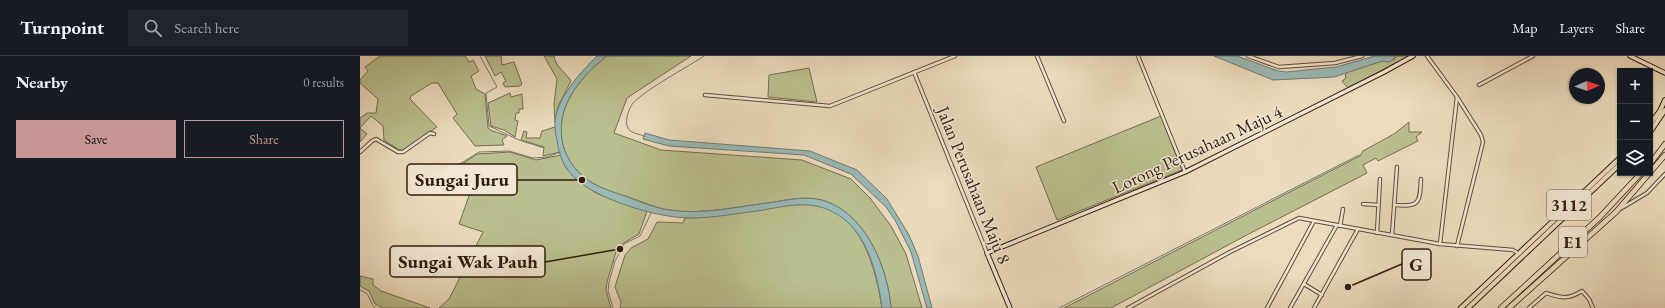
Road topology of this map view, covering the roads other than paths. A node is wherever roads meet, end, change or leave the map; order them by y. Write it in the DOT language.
graph roads {
  1 [pos="955,56"];
  2 [pos="1037,56"];
  3 [pos="1138,56"];
  4 [pos="1248,56"];
  5 [pos="1362,56"];
  6 [pos="1413,56"];
  7 [pos="1427,56"];
  8 [pos="1533,56"];
  9 [pos="1630,56"];
  10 [pos="914,72"];
  11 [pos="1665,73"];
  12 [pos="1479,85"];
  13 [pos="705,95"];
  14 [pos="1457,97"];
  15 [pos="1665,100"];
  16 [pos="1665,110"];
  17 [pos="1653,120"];
  18 [pos="1064,121"];
  19 [pos="1653,128"];
  20 [pos="434,134"];
  21 [pos="1665,144"];
  22 [pos="360,152"];
  23 [pos="1665,155"];
  24 [pos="1653,160"];
  25 [pos="1617,161"];
  26 [pos="1397,167"];
  27 [pos="1617,167"];
  28 [pos="1185,172"];
  29 [pos="1665,174"];
  30 [pos="1638,176"];
  31 [pos="1380,179"];
  32 [pos="1421,179"];
  33 [pos="1363,204"];
  34 [pos="1378,205"];
  35 [pos="1394,205"];
  36 [pos="1343,209"];
  37 [pos="1616,212"];
  38 [pos="1314,221"];
  39 [pos="1338,226"];
  40 [pos="1358,229"];
  41 [pos="1377,233"];
  42 [pos="1392,235"];
  43 [pos="1440,244"];
  44 [pos="1456,246"];
  45 [pos="987,252"];
  46 [pos="1518,253"];
  47 [pos="1522,257"];
  48 [pos="1304,284"];
  49 [pos="1322,295"];
  50 [pos="1010,308"];
  51 [pos="1130,308"];
  52 [pos="1267,308"];
  53 [pos="1290,308"];
  54 [pos="1314,308"];
  55 [pos="1461,308"];
  56 [pos="1468,308"];
  57 [pos="1501,308"];
  58 [pos="1509,308"];
  59 [pos="1529,308"];
  60 [pos="1593,308"];
  1 -- 10 [label="street"];
  2 -- 18 [label="street"];
  3 -- 28 [label="street"];
  4 -- 5 [label="street"];
  6 -- 28 [label="street, Lorong Perusahaan Maju 4"];
  7 -- 14 [label="street"];
  8 -- 12 [label="street"];
  9 -- 11 [label="street"];
  10 -- 13 [label="street"];
  10 -- 45 [label="street, Jalan Perusahaan Maju 8"];
  14 -- 43 [label="street"];
  14 -- 44 [label="street"];
  15 -- 17 [label="main road"];
  16 -- 19 [label="main road"];
  20 -- 22 [label="street"];
  21 -- 24 [label="highway"];
  23 -- 37 [label="highway, E1"];
  25 -- 46 [label="main road, 3112"];
  26 -- 35 [label="street"];
  27 -- 47 [label="main road"];
  28 -- 45 [label="street, Lorong Perusahaan Maju 4"];
  29 -- 37 [label="street"];
  30 -- 57 [label="highway, E1"];
  31 -- 34 [label="street"];
  32 -- 35 [label="street"];
  33 -- 34 [label="street"];
  34 -- 41 [label="street"];
  35 -- 42 [label="street"];
  36 -- 39 [label="street"];
  37 -- 58 [label="highway, E1"];
  38 -- 39 [label="street"];
  38 -- 51 [label="street"];
  38 -- 52 [label="street"];
  39 -- 40 [label="street"];
  39 -- 48 [label="street"];
  40 -- 41 [label="street"];
  40 -- 49 [label="street"];
  41 -- 42 [label="street"];
  42 -- 43 [label="street"];
  43 -- 44 [label="street"];
  44 -- 46 [label="street"];
  45 -- 50 [label="street, Jalan Perusahaan Maju 8"];
  46 -- 47 [label="street"];
  46 -- 55 [label="main road, 3112"];
  47 -- 56 [label="main road"];
  48 -- 49 [label="street"];
  48 -- 53 [label="street"];
  49 -- 54 [label="street"];
  59 -- 60 [label="street"];
}
